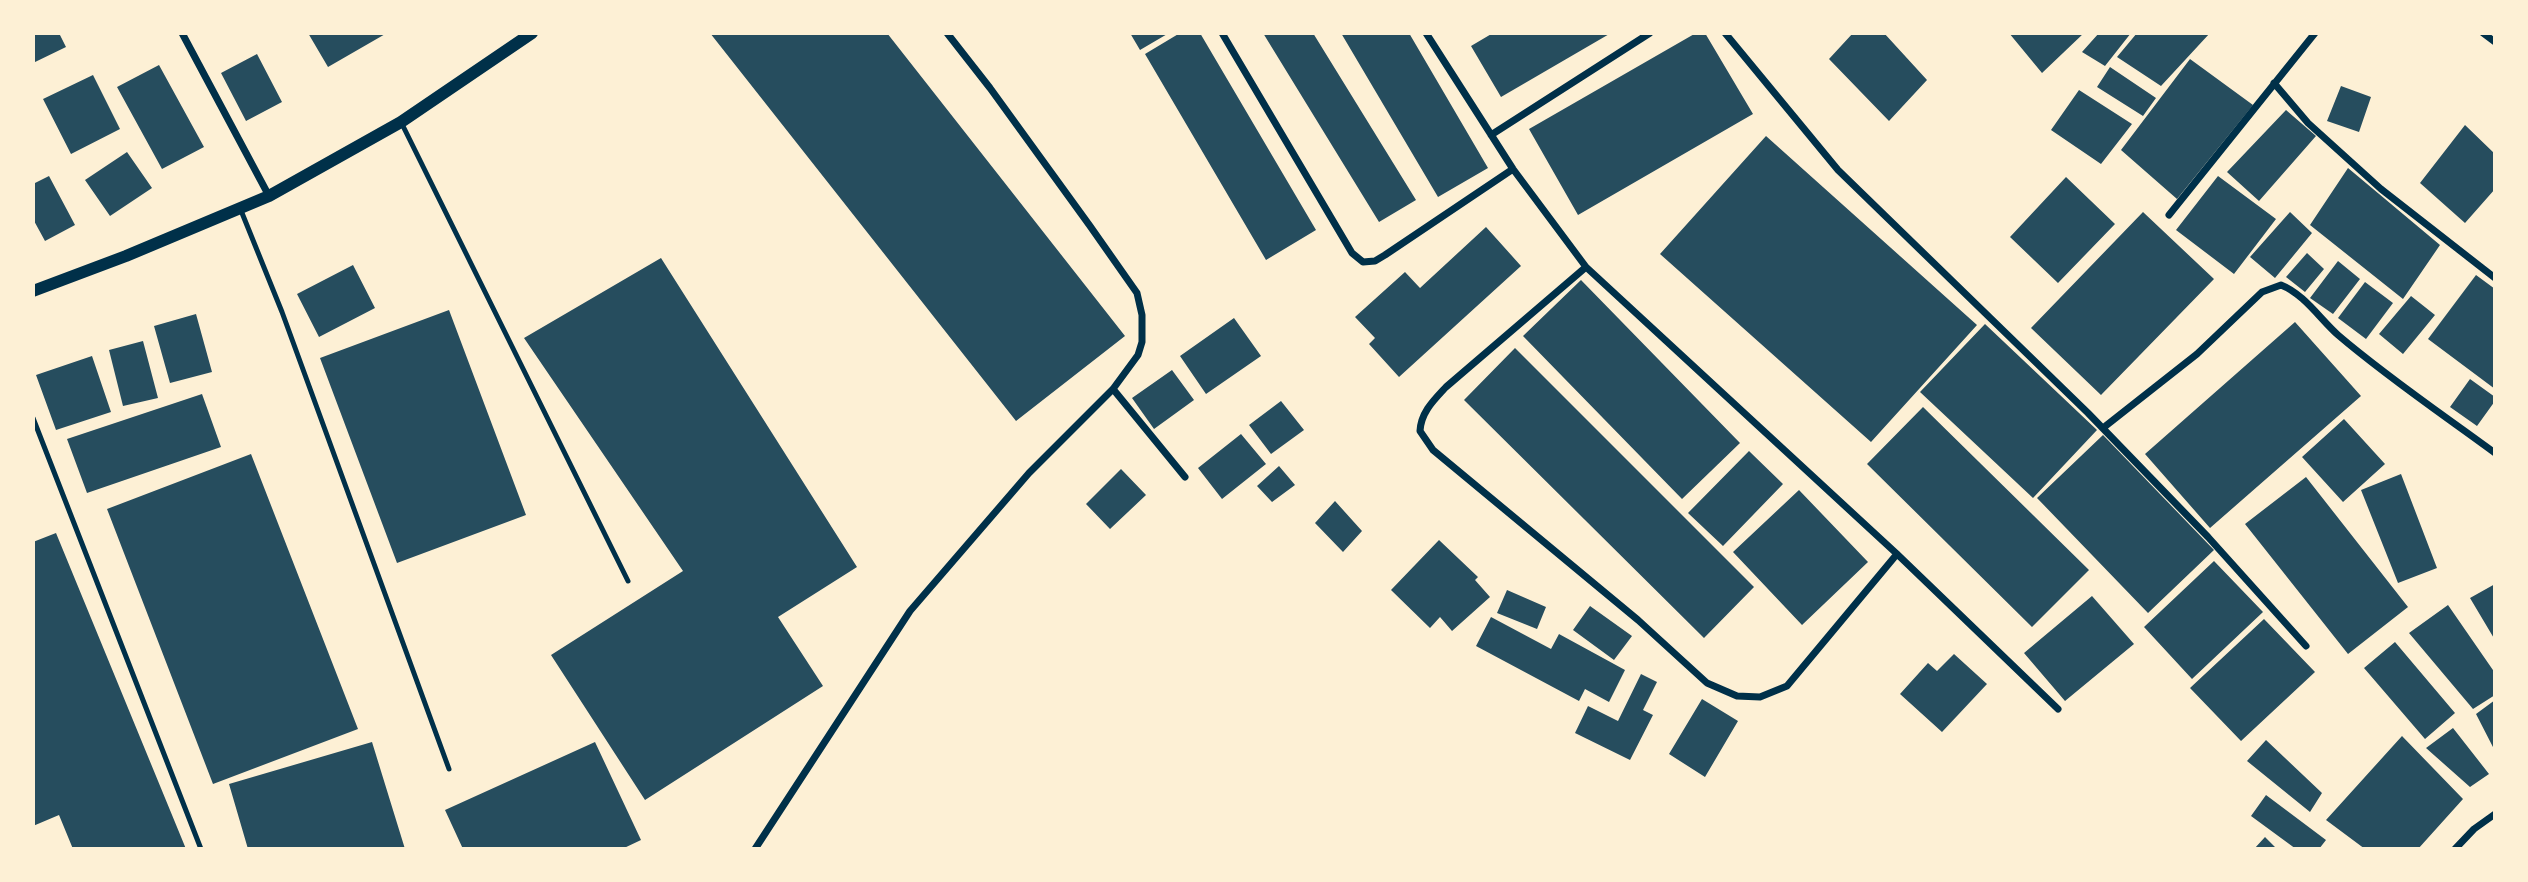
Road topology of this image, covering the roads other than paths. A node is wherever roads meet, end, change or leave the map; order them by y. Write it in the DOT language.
graph roads {
  1 [pos="182,33"];
  2 [pos="532,33"];
  3 [pos="947,33"];
  4 [pos="1222,33"];
  5 [pos="1426,33"];
  6 [pos="1650,33"];
  7 [pos="1725,33"];
  8 [pos="2315,33"];
  9 [pos="2483,33"];
  10 [pos="2495,42"];
  11 [pos="2274,83"];
  12 [pos="401,122"];
  13 [pos="1491,135"];
  14 [pos="1513,169"];
  15 [pos="269,196"];
  16 [pos="240,208"];
  17 [pos="2169,215"];
  18 [pos="1586,267"];
  19 [pos="2495,278"];
  20 [pos="33,291"];
  21 [pos="1112,389"];
  22 [pos="33,418"];
  23 [pos="2103,428"];
  24 [pos="2495,453"];
  25 [pos="1185,477"];
  26 [pos="1897,554"];
  27 [pos="628,581"];
  28 [pos="2306,646"];
  29 [pos="2058,709"];
  30 [pos="449,769"];
  31 [pos="2495,814"];
  32 [pos="201,849"];
  33 [pos="755,849"];
  34 [pos="2455,849"];
  1 -- 15 [label="street"];
  2 -- 12 [label="street"];
  3 -- 21 [label="street"];
  4 -- 14 [label="street"];
  5 -- 13 [label="street"];
  6 -- 13 [label="street"];
  7 -- 23 [label="street"];
  8 -- 11 [label="street"];
  9 -- 10 [label="street"];
  11 -- 17 [label="street"];
  11 -- 19 [label="street"];
  12 -- 15 [label="street"];
  12 -- 27 [label="lane"];
  13 -- 14 [label="street"];
  14 -- 18 [label="street"];
  15 -- 16 [label="street"];
  16 -- 20 [label="street"];
  16 -- 30 [label="lane"];
  18 -- 26 [label="street"];
  18 -- 26 [label="street"];
  21 -- 25 [label="street"];
  21 -- 33 [label="street"];
  22 -- 32 [label="lane"];
  23 -- 24 [label="street"];
  23 -- 28 [label="street"];
  26 -- 29 [label="street"];
  31 -- 34 [label="street"];
}
